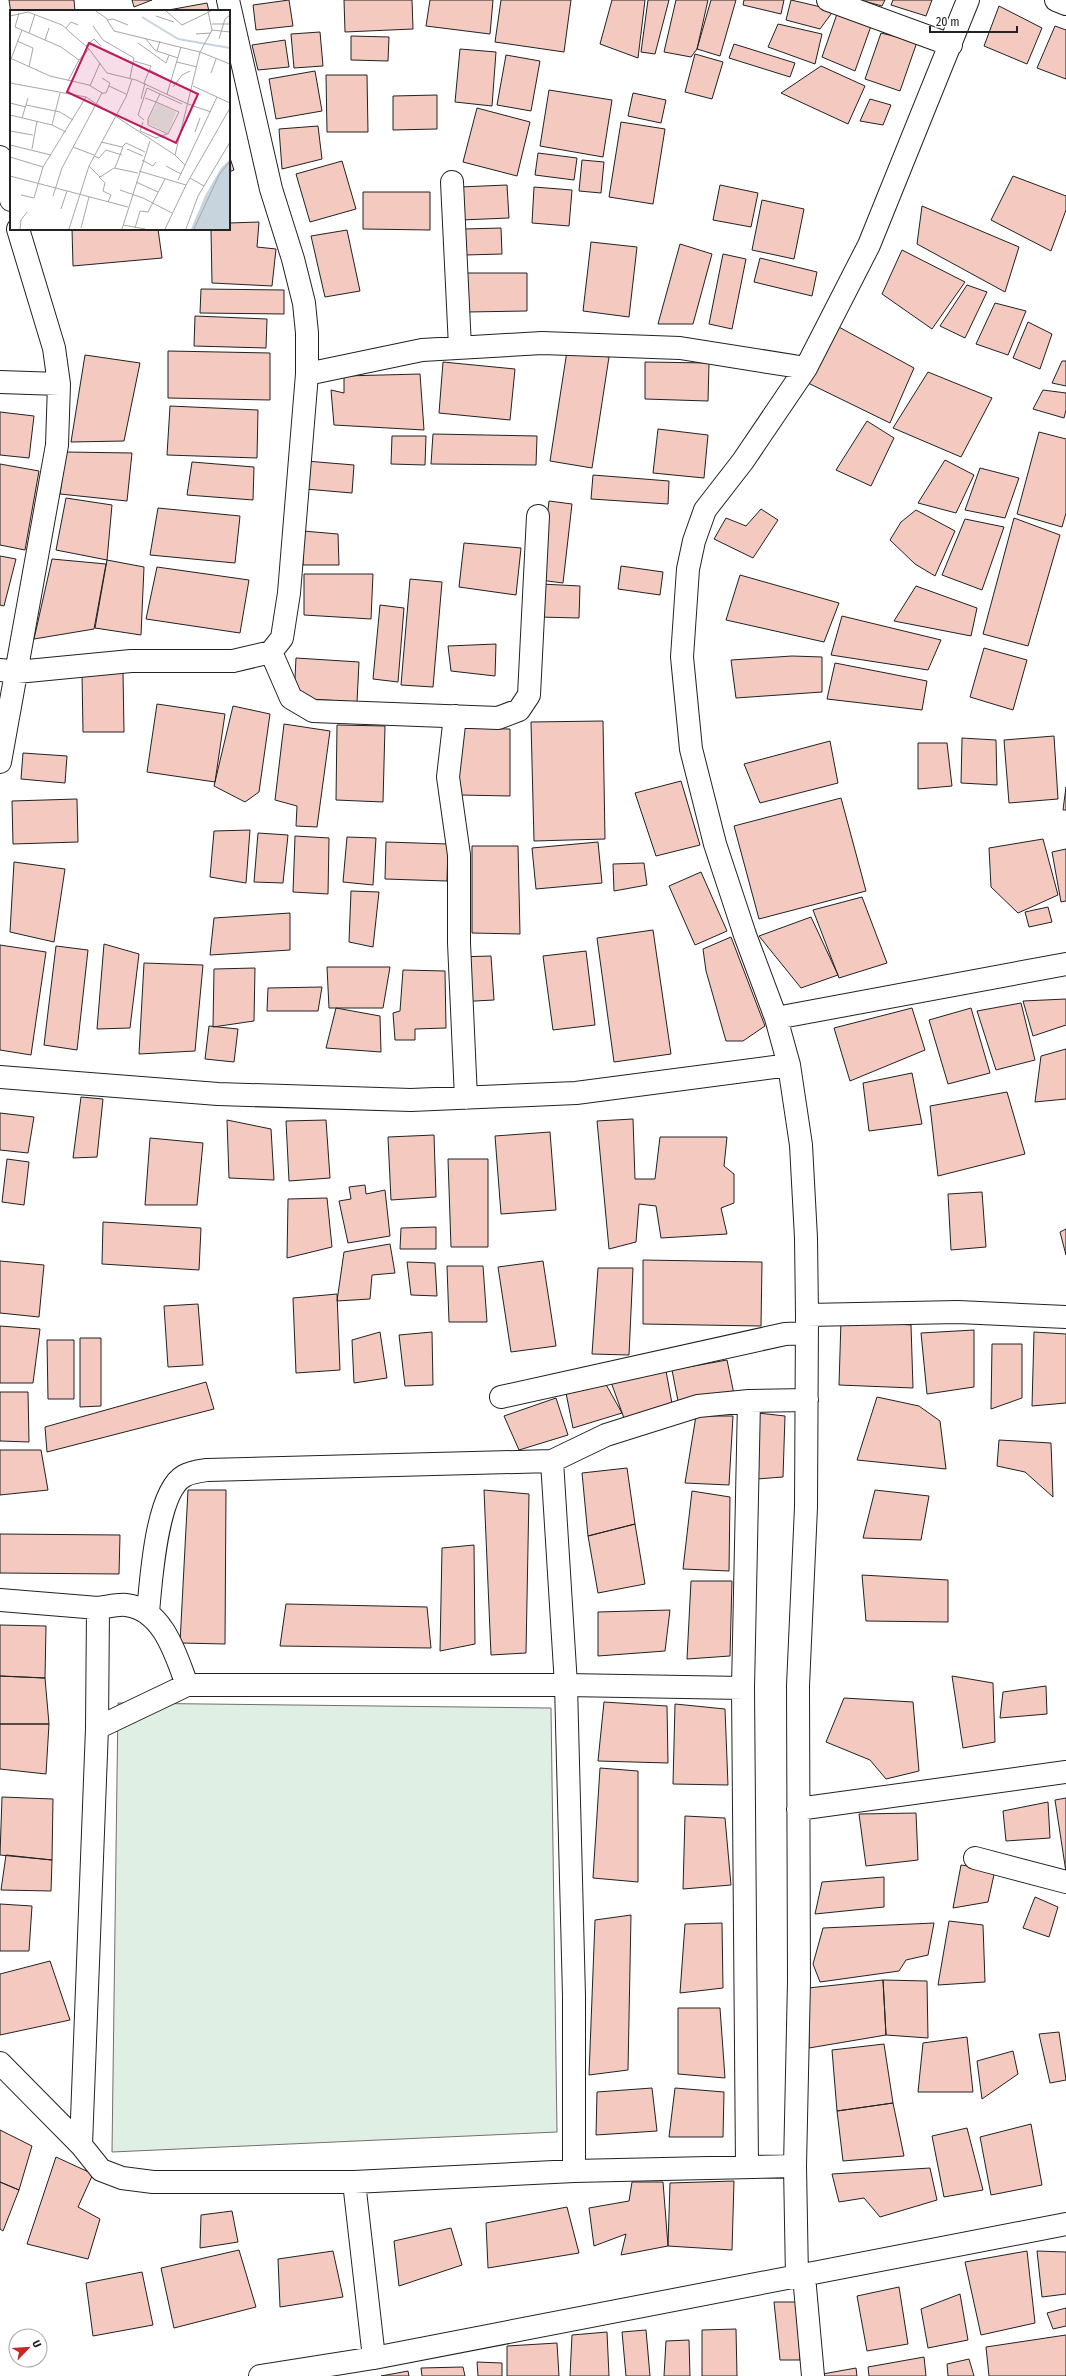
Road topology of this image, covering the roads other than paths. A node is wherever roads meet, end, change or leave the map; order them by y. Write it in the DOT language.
graph roads {
  1 [pos="228,0"];
  2 [pos="828,0"];
  3 [pos="968,0"];
  4 [pos="1056,0"];
  5 [pos="1066,4"];
  6 [pos="951,45"];
  7 [pos="0,157"];
  8 [pos="452,182"];
  9 [pos="10,196"];
  10 [pos="18,230"];
  11 [pos="460,347"];
  12 [pos="806,368"];
  13 [pos="307,374"];
  14 [pos="0,382"];
  15 [pos="59,384"];
  16 [pos="538,516"];
  17 [pos="271,652"];
  18 [pos="8,671"];
  19 [pos="455,716"];
  20 [pos="0,762"];
  21 [pos="1066,964"];
  22 [pos="776,1018"];
  23 [pos="789,1065"];
  24 [pos="0,1077"];
  25 [pos="466,1098"];
  26 [pos="1066,1317"];
  27 [pos="807,1324"];
  28 [pos="501,1397"];
  29 [pos="807,1400"];
  30 [pos="749,1401"];
  31 [pos="552,1461"];
  32 [pos="0,1600"];
  33 [pos="98,1608"];
  34 [pos="148,1612"];
  35 [pos="187,1685"];
  36 [pos="566,1685"];
  37 [pos="743,1688"];
  38 [pos="97,1728"];
  39 [pos="1066,1772"];
  40 [pos="798,1809"];
  41 [pos="975,1858"];
  42 [pos="1066,1882"];
  43 [pos="0,2063"];
  44 [pos="81,2145"];
  45 [pos="795,2166"];
  46 [pos="747,2167"];
  47 [pos="574,2171"];
  48 [pos="354,2182"];
  49 [pos="1066,2224"];
  50 [pos="801,2277"];
  51 [pos="374,2358"];
  52 [pos="260,2376"];
  53 [pos="813,2376"];
  1 -- 13 [label="street"];
  2 -- 6 [label="street"];
  3 -- 6 [label="street"];
  4 -- 5 [label="street"];
  6 -- 12 [label="street"];
  7 -- 9 [label="street"];
  8 -- 11 [label="street"];
  10 -- 15 [label="street"];
  11 -- 12 [label="street"];
  11 -- 13 [label="street"];
  12 -- 22 [label="street"];
  13 -- 17 [label="street"];
  14 -- 15 [label="street"];
  15 -- 18 [label="street"];
  16 -- 19 [label="street"];
  17 -- 18 [label="street"];
  17 -- 19 [label="street"];
  18 -- 20 [label="street"];
  19 -- 25 [label="street"];
  21 -- 22 [label="street"];
  22 -- 23 [label="street"];
  23 -- 25 [label="street"];
  23 -- 27 [label="street"];
  24 -- 25 [label="street"];
  26 -- 27 [label="street"];
  27 -- 28 [label="street"];
  27 -- 29 [label="street"];
  29 -- 30 [label="street"];
  29 -- 40 [label="street"];
  30 -- 31 [label="street"];
  30 -- 37 [label="street"];
  31 -- 34 [label="street"];
  31 -- 36 [label="street"];
  32 -- 33 [label="street"];
  33 -- 34 [label="street"];
  33 -- 38 [label="street"];
  34 -- 35 [label="street"];
  35 -- 36 [label="street"];
  35 -- 38 [label="street"];
  36 -- 37 [label="street"];
  36 -- 47 [label="street"];
  37 -- 46 [label="street"];
  38 -- 44 [label="street"];
  39 -- 40 [label="street"];
  40 -- 45 [label="street"];
  41 -- 42 [label="street"];
  43 -- 44 [label="street"];
  44 -- 48 [label="street"];
  45 -- 46 [label="street"];
  45 -- 50 [label="street"];
  46 -- 47 [label="street"];
  47 -- 48 [label="street"];
  48 -- 51 [label="street"];
  49 -- 50 [label="street"];
  50 -- 51 [label="street"];
  50 -- 53 [label="street"];
  51 -- 52 [label="street"];
}
